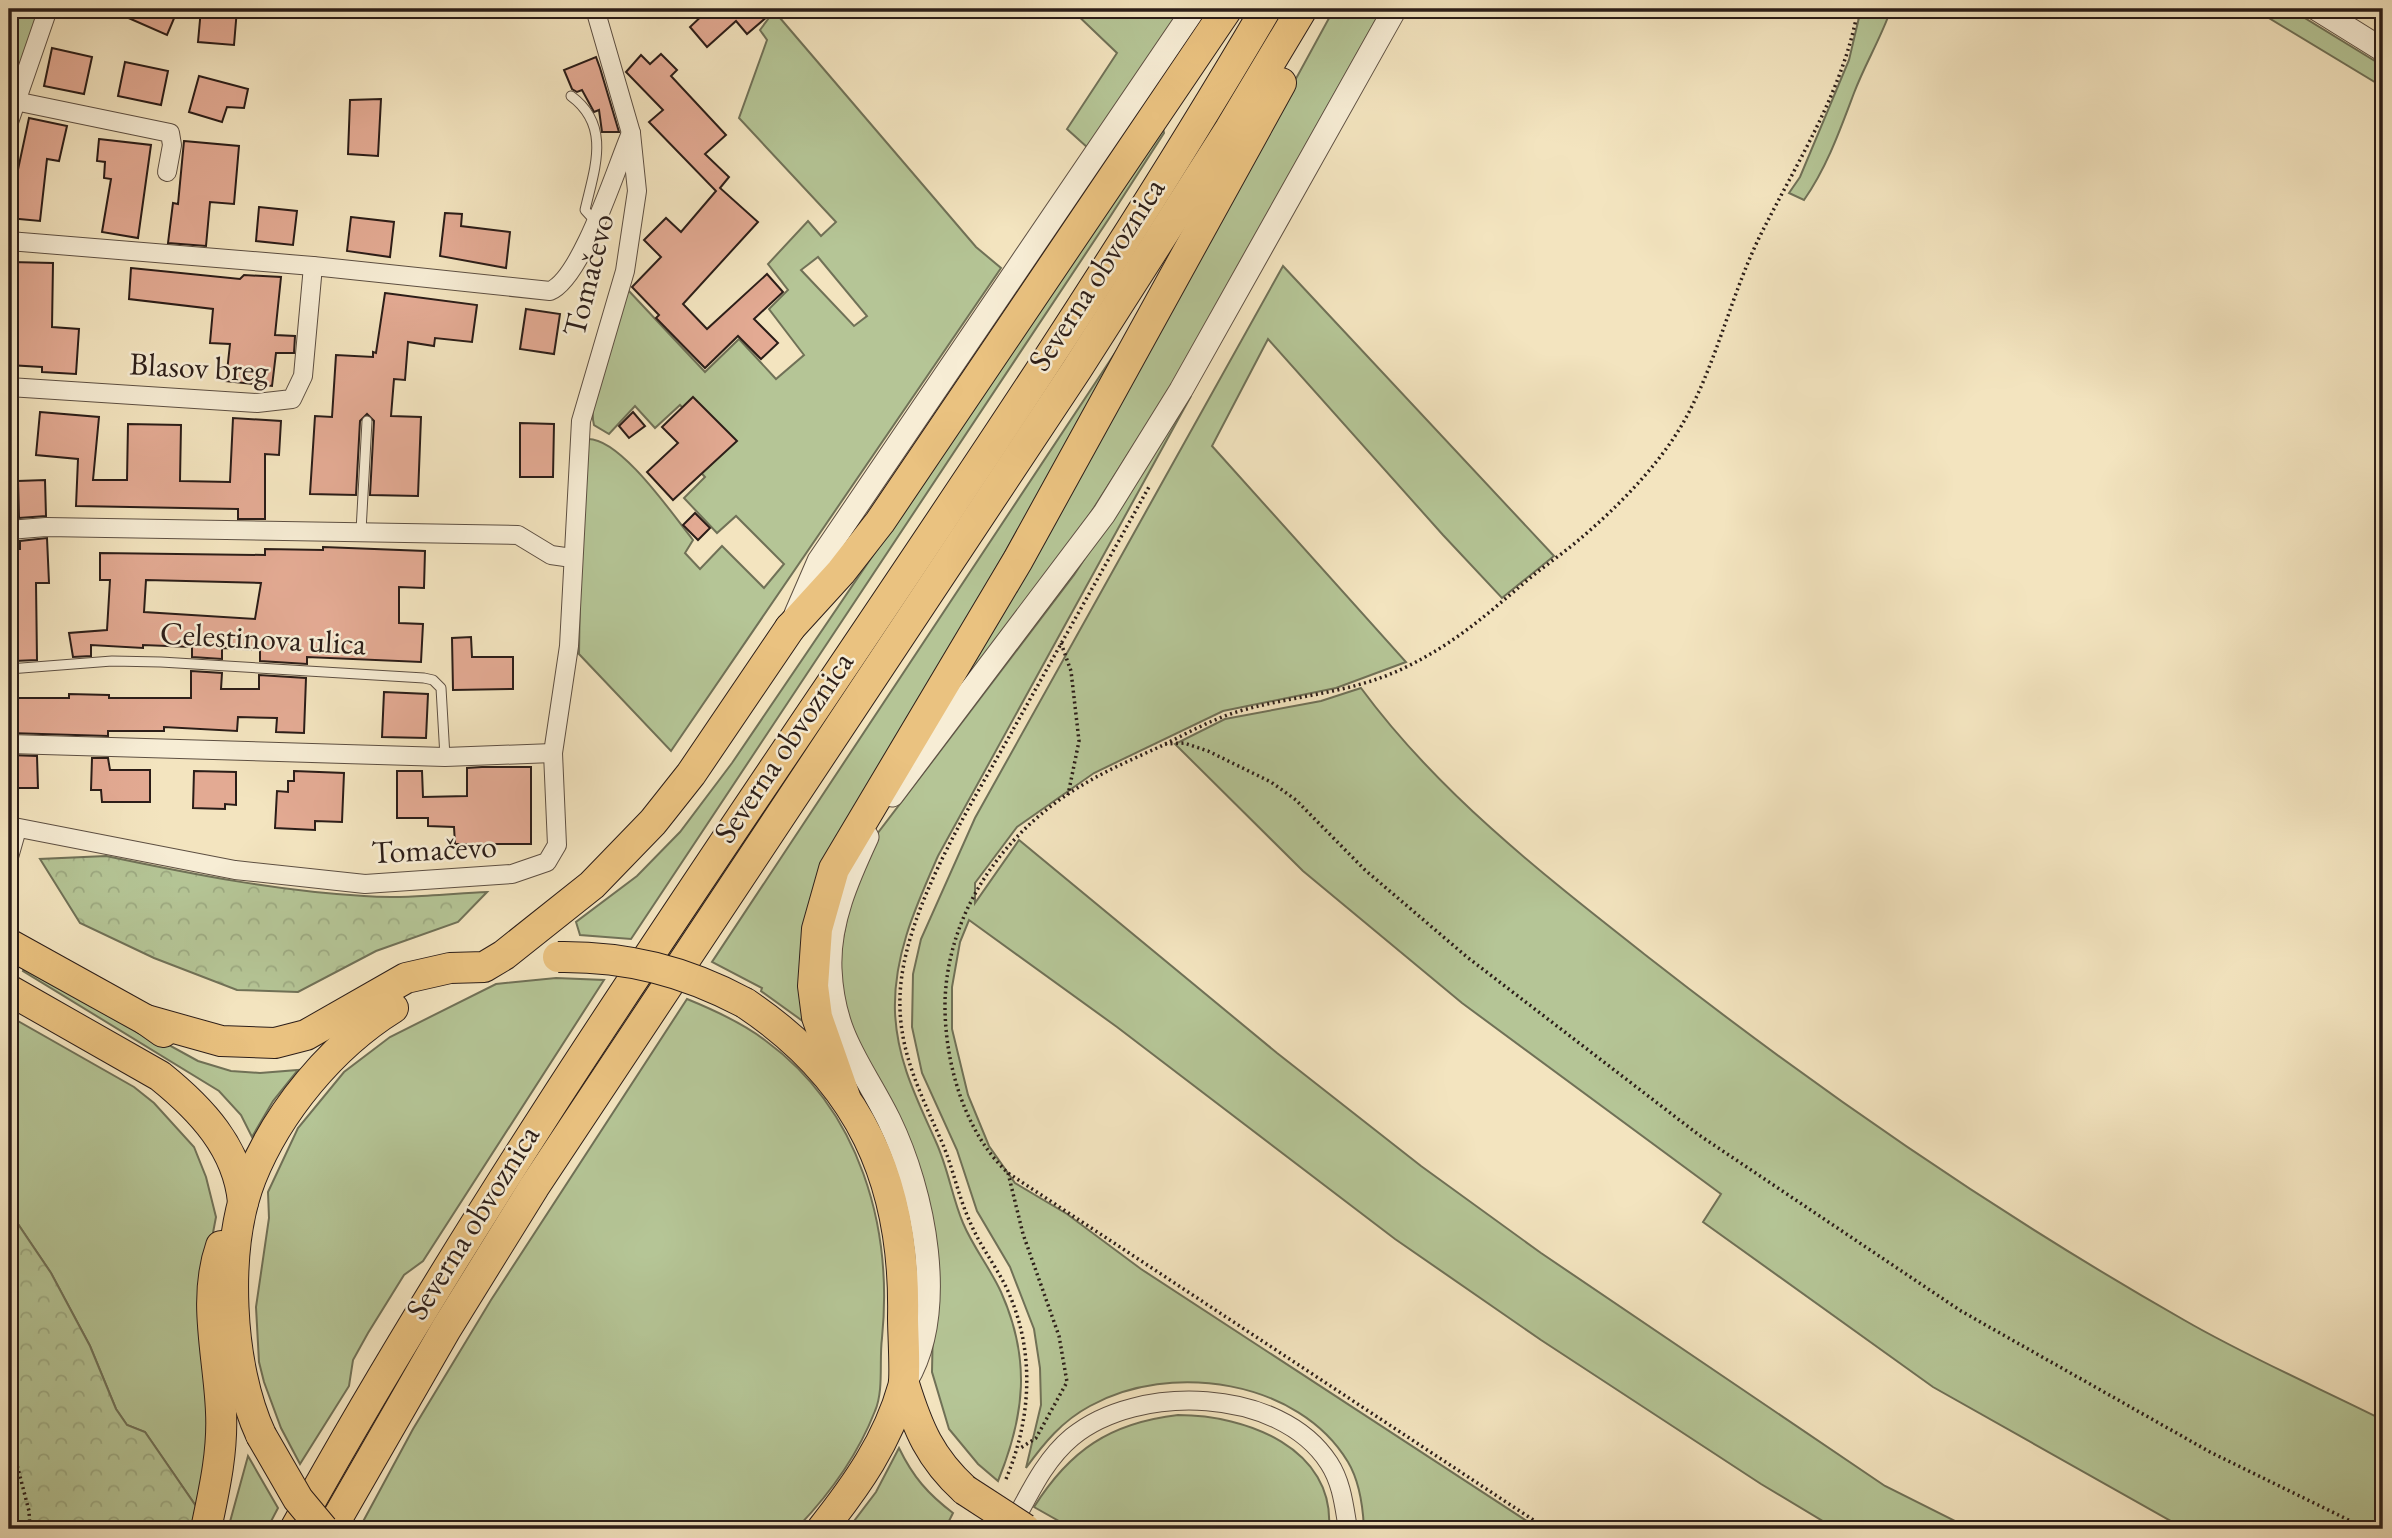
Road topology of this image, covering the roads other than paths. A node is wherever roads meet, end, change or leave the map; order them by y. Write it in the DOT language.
graph roads {
  1 [pos="48,9"];
  2 [pos="594,9"];
  3 [pos="1194,9"];
  4 [pos="1227,9"];
  5 [pos="1266,9"];
  6 [pos="1303,9"];
  7 [pos="1395,9"];
  8 [pos="2316,9"];
  9 [pos="2383,50"];
  10 [pos="571,96"];
  11 [pos="15,101"];
  12 [pos="9,122"];
  13 [pos="631,133"];
  14 [pos="167,172"];
  15 [pos="595,221"];
  16 [pos="9,241"];
  17 [pos="313,266"];
  18 [pos="9,387"];
  19 [pos="367,421"];
  20 [pos="9,530"];
  21 [pos="361,531"];
  22 [pos="572,558"];
  23 [pos="790,628"];
  24 [pos="9,669"];
  25 [pos="9,744"];
  26 [pos="553,753"];
  27 [pos="445,757"];
  28 [pos="13,827"];
  29 [pos="9,857"];
  30 [pos="9,944"];
  31 [pos="484,967"];
  32 [pos="9,990"];
  33 [pos="146,1020"];
  34 [pos="360,1029"];
  35 [pos="845,1097"];
  36 [pos="243,1202"];
  37 [pos="239,1367"];
  38 [pos="904,1384"];
  39 [pos="1345,1525"];
  40 [pos="206,1529"];
  41 [pos="216,1529"];
  42 [pos="295,1529"];
  43 [pos="323,1529"];
  44 [pos="331,1529"];
  45 [pos="822,1529"];
  46 [pos="1010,1529"];
  47 [pos="1025,1529"];
  1 -- 11 [label="street"];
  2 -- 13 [label="street, Tomačevo"];
  3 -- 23 [label="street"];
  4 -- 23 [label="main road"];
  5 -- 42 [label="main road, Severna obvoznica"];
  6 -- 35 [label="main road"];
  6 -- 44 [label="main road, Severna obvoznica"];
  7 -- 38 [label="street"];
  8 -- 9 [label="street"];
  10 -- 15 [label="lane"];
  11 -- 12 [label="street"];
  11 -- 14 [label="street"];
  13 -- 15 [label="street"];
  13 -- 22 [label="street, Tomačevo"];
  15 -- 17 [label="street"];
  16 -- 17 [label="street"];
  17 -- 18 [label="street, Blasov breg"];
  19 -- 21 [label="lane"];
  20 -- 21 [label="street"];
  21 -- 22 [label="street"];
  22 -- 26 [label="street, Tomačevo"];
  23 -- 31 [label="main road"];
  24 -- 27 [label="lane, Celestinova ulica"];
  25 -- 27 [label="street"];
  26 -- 27 [label="street"];
  26 -- 28 [label="street, Tomačevo"];
  28 -- 29 [label="street"];
  30 -- 33 [label="main road"];
  31 -- 33 [label="main road"];
  31 -- 34 [label="main road"];
  31 -- 35 [label="main road, bridge"];
  32 -- 36 [label="main road"];
  33 -- 34 [label="main road"];
  34 -- 36 [label="main road"];
  35 -- 38 [label="main road"];
  36 -- 37 [label="main road"];
  36 -- 40 [label="main road"];
  37 -- 41 [label="main road"];
  37 -- 43 [label="main road, bridge"];
  38 -- 45 [label="main road"];
  38 -- 47 [label="main road, bridge"];
  39 -- 46 [label="street"];
}
